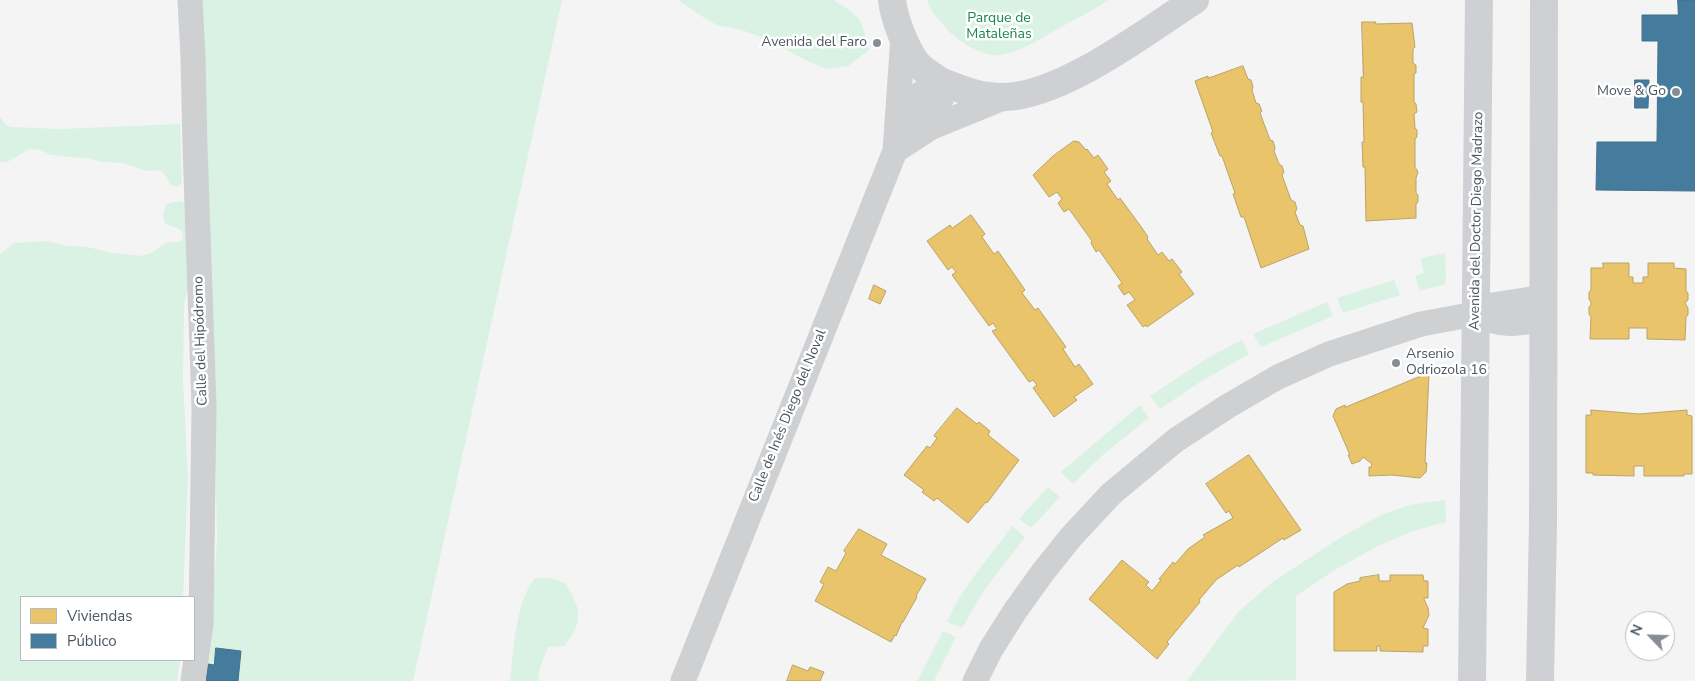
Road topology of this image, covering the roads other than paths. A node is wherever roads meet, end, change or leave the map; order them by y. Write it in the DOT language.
graph roads {
  1 [pos="190,0"];
  2 [pos="892,0"];
  3 [pos="1195,0"];
  4 [pos="1479,0"];
  5 [pos="1544,0"];
  6 [pos="903,37"];
  7 [pos="940,81"];
  8 [pos="1006,97"];
  9 [pos="897,125"];
  10 [pos="922,132"];
  11 [pos="895,151"];
  12 [pos="1544,308"];
  13 [pos="1475,314"];
  14 [pos="193,681"];
  15 [pos="683,681"];
  16 [pos="975,681"];
  17 [pos="1472,681"];
  18 [pos="1540,681"];
  1 -- 14 [label="street, Calle del Hipódromo"];
  2 -- 6 [label="street"];
  3 -- 8 [label="main road"];
  4 -- 13 [label="main road, Avenida del Doctor Diego Madrazo"];
  5 -- 12 [label="main road"];
  6 -- 7 [label="street"];
  6 -- 9 [label="street, Calle de Inés Diego del Noval"];
  7 -- 8 [label="main road"];
  7 -- 9 [label="street"];
  7 -- 10 [label="street"];
  8 -- 10 [label="street"];
  9 -- 11 [label="street, Calle de Inés Diego del Noval"];
  10 -- 11 [label="street"];
  11 -- 15 [label="street, Calle de Inés Diego del Noval"];
  12 -- 13 [label="street"];
  12 -- 18 [label="main road"];
  13 -- 16 [label="street"];
  13 -- 17 [label="main road, Avenida del Doctor Diego Madrazo"];
}
